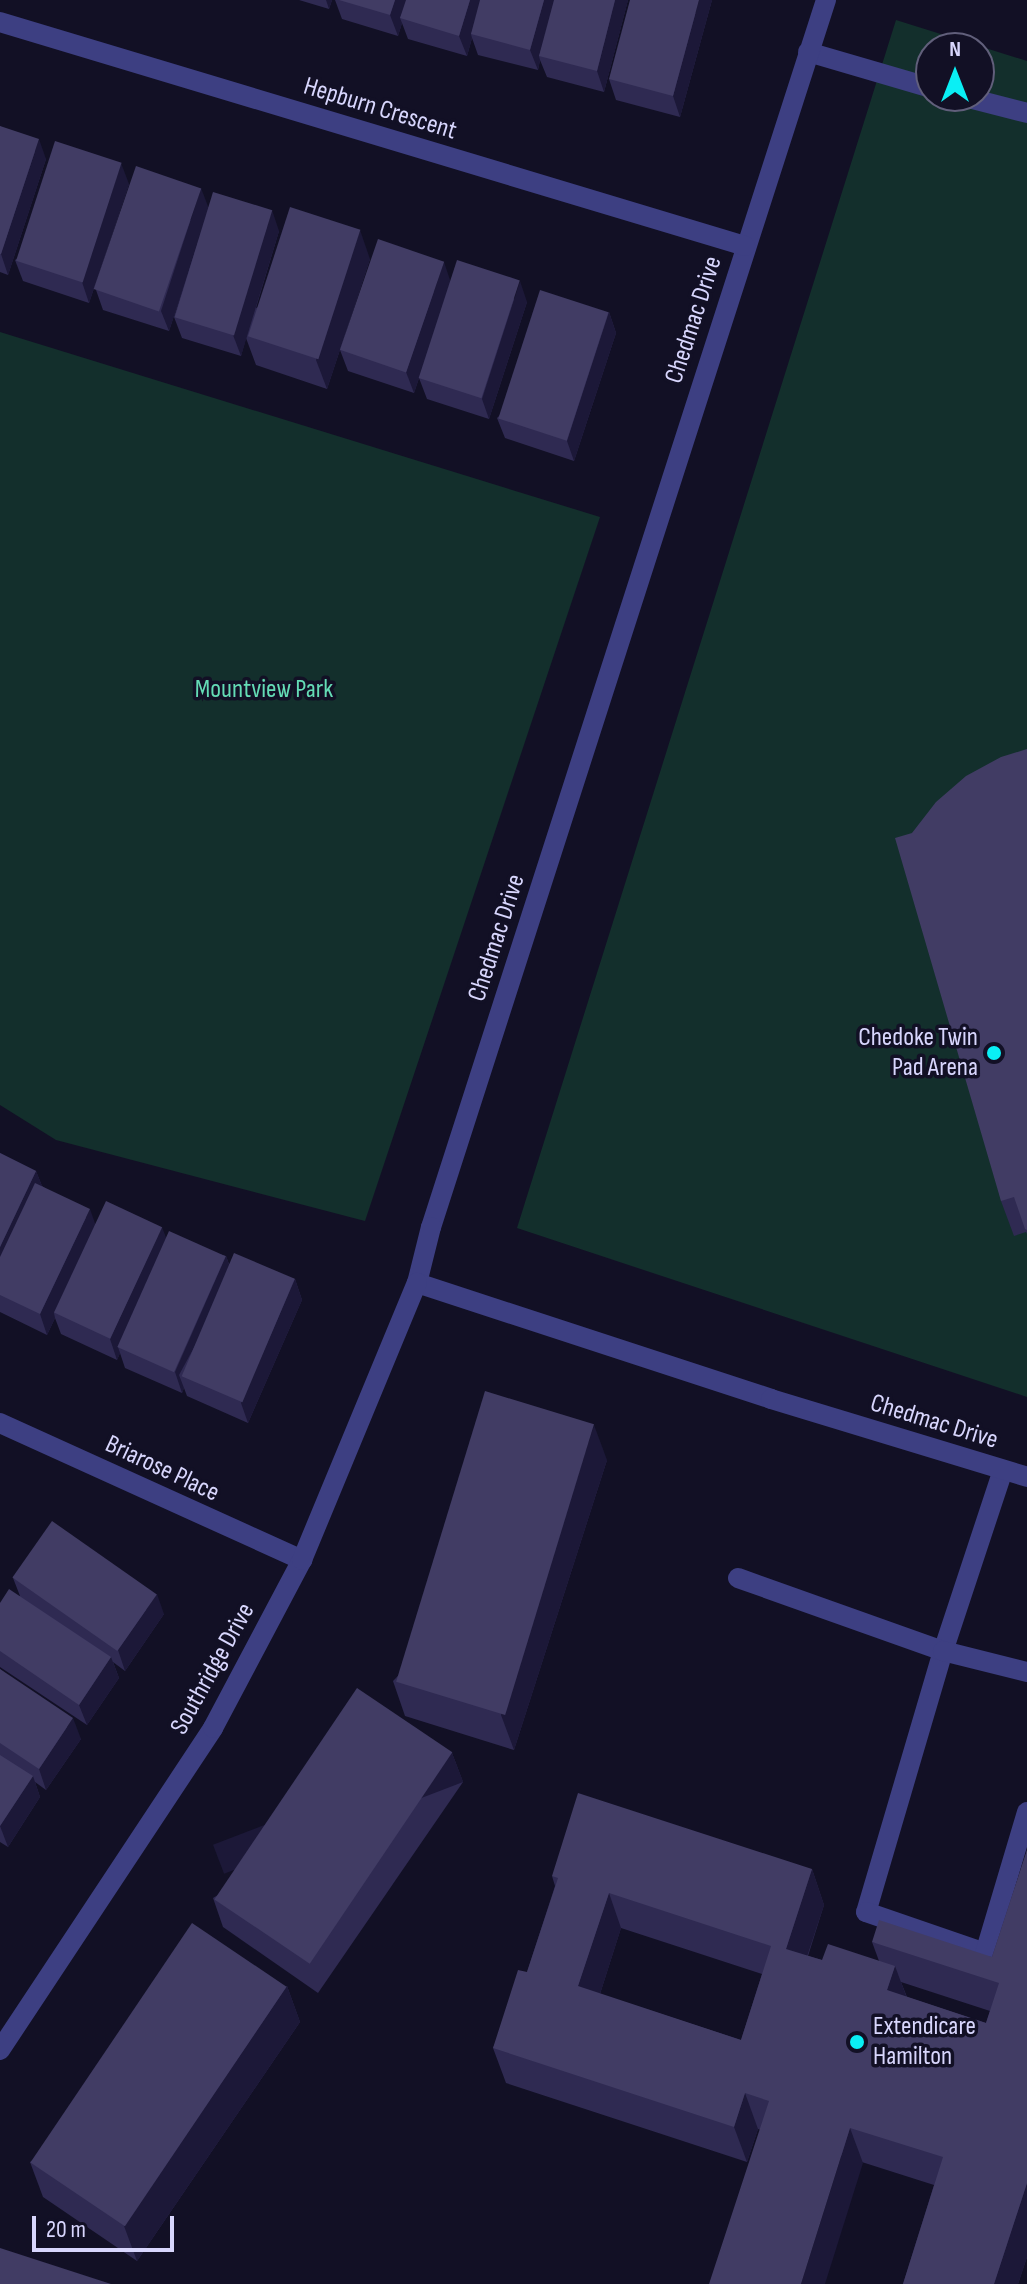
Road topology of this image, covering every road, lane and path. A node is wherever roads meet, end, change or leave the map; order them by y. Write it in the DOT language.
graph roads {
  1 [pos="826,0"];
  2 [pos="0,22"];
  3 [pos="808,52"];
  4 [pos="915,83"];
  5 [pos="995,105"];
  6 [pos="1027,113"];
  7 [pos="745,246"];
  8 [pos="417,1283"];
  9 [pos="0,1423"];
  10 [pos="1003,1470"];
  11 [pos="1027,1477"];
  12 [pos="302,1560"];
  13 [pos="738,1578"];
  14 [pos="943,1651"];
  15 [pos="1027,1672"];
  16 [pos="1027,1812"];
  17 [pos="0,2050"];
  1 -- 3 [label="street, Chedmac Drive"];
  2 -- 7 [label="street, Hepburn Crescent"];
  3 -- 4 [label="street"];
  3 -- 7 [label="street, Chedmac Drive"];
  5 -- 6 [label="street"];
  7 -- 8 [label="street, Chedmac Drive"];
  8 -- 10 [label="street, Chedmac Drive"];
  8 -- 12 [label="street, Southridge Drive"];
  9 -- 12 [label="street, Briarose Place"];
  10 -- 11 [label="street, Chedmac Drive"];
  10 -- 14 [label="street"];
  12 -- 17 [label="street, Southridge Drive"];
  13 -- 14 [label="street"];
  14 -- 15 [label="street"];
  14 -- 16 [label="street"];
}
